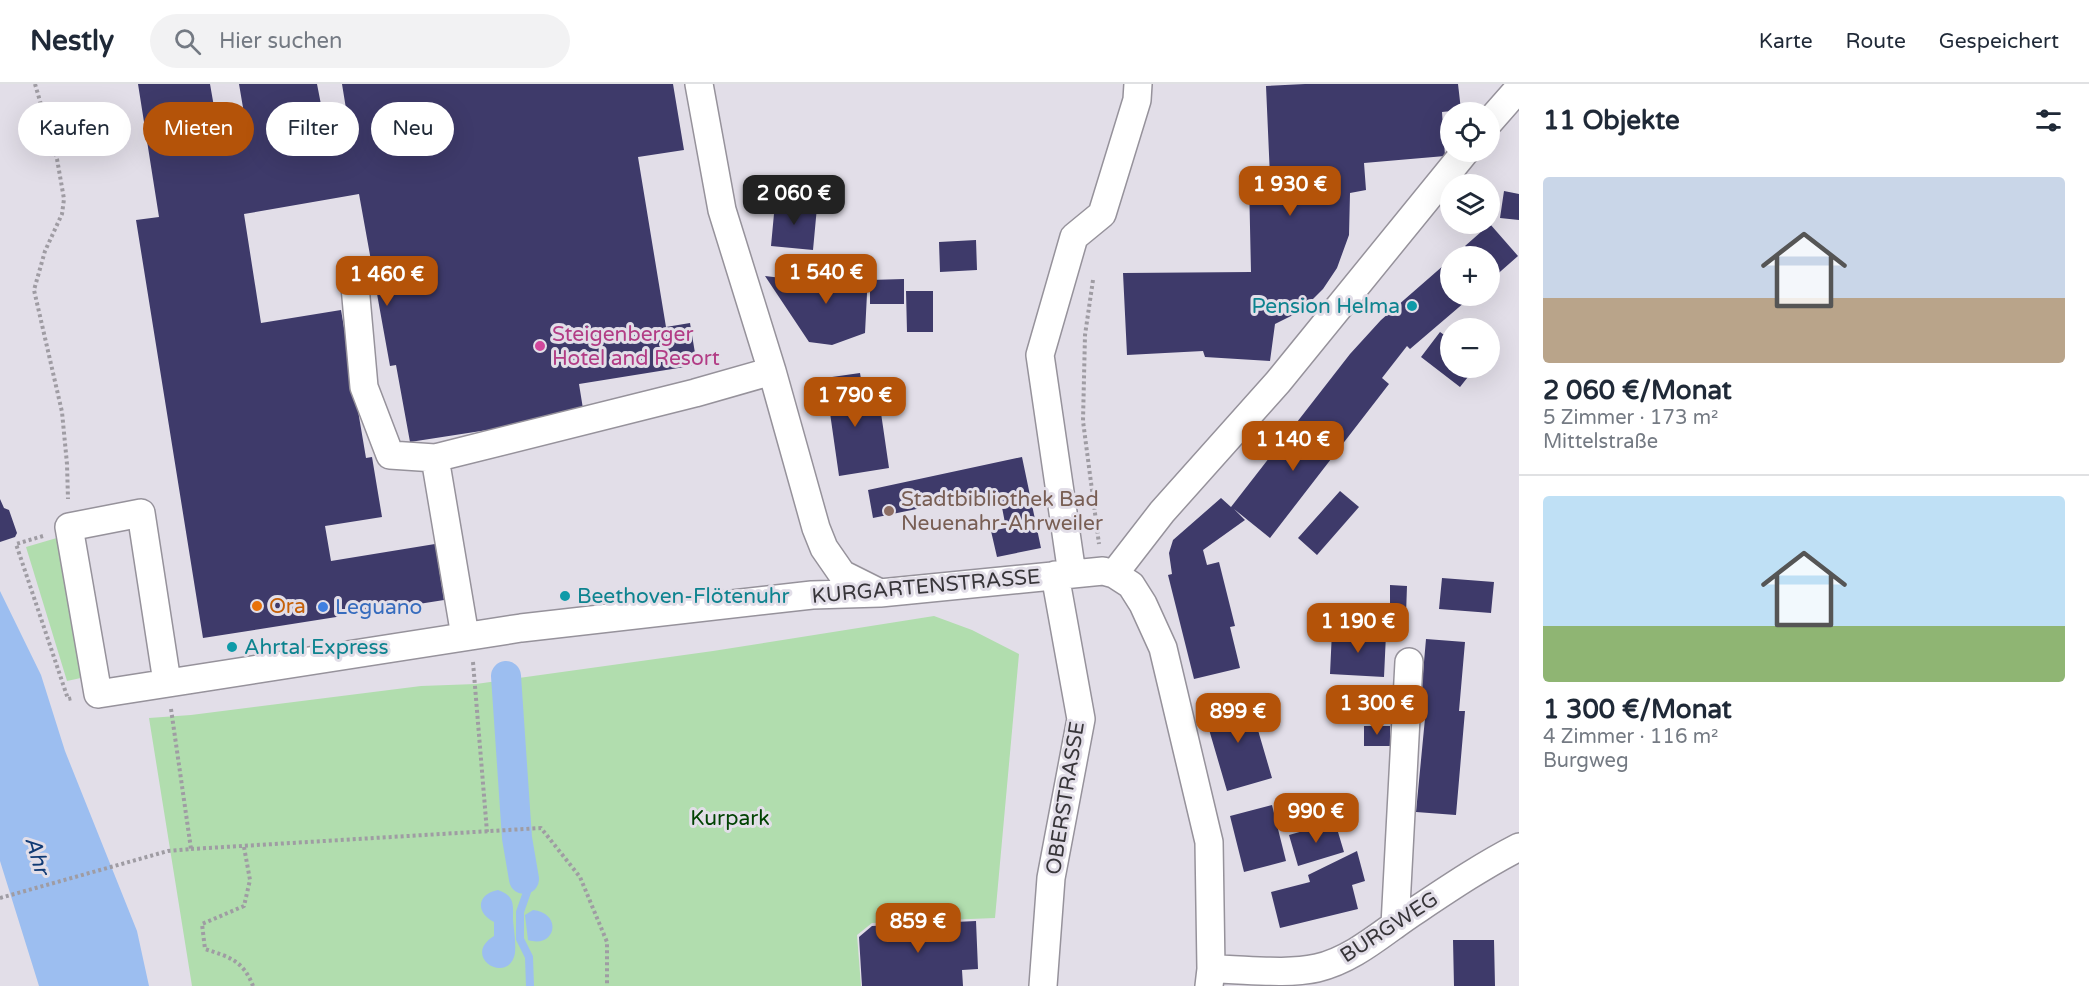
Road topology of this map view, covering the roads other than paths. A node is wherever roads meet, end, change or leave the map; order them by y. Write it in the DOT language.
graph roads {
  1 [pos="699,84"];
  2 [pos="1138,84"];
  3 [pos="1511,94"];
  4 [pos="1500,108"];
  5 [pos="1457,162"];
  6 [pos="355,286"];
  7 [pos="772,371"];
  8 [pos="435,458"];
  9 [pos="1108,572"];
  10 [pos="1064,574"];
  11 [pos="880,593"];
  12 [pos="465,636"];
  13 [pos="1409,662"];
  14 [pos="167,682"];
  15 [pos="1519,847"];
  16 [pos="1395,925"];
  17 [pos="1210,977"];
  18 [pos="1044,986"];
  1 -- 7 [label="street"];
  2 -- 10 [label="street, OBERSTRASSE"];
  3 -- 4 [label="street"];
  5 -- 9 [label="street"];
  6 -- 8 [label="street"];
  7 -- 8 [label="street"];
  7 -- 11 [label="street"];
  8 -- 12 [label="street"];
  9 -- 10 [label="street, KURGARTENSTRASSE"];
  9 -- 17 [label="street"];
  10 -- 11 [label="street, KURGARTENSTRASSE"];
  10 -- 18 [label="street, OBERSTRASSE"];
  11 -- 12 [label="street, KURGARTENSTRASSE"];
  12 -- 14 [label="street, KURGARTENSTRASSE"];
  13 -- 16 [label="street"];
  14 -- 14 [label="street, KURGARTENSTRASSE"];
  15 -- 16 [label="street, BURGWEG"];
  16 -- 17 [label="street, BURGWEG"];
}
